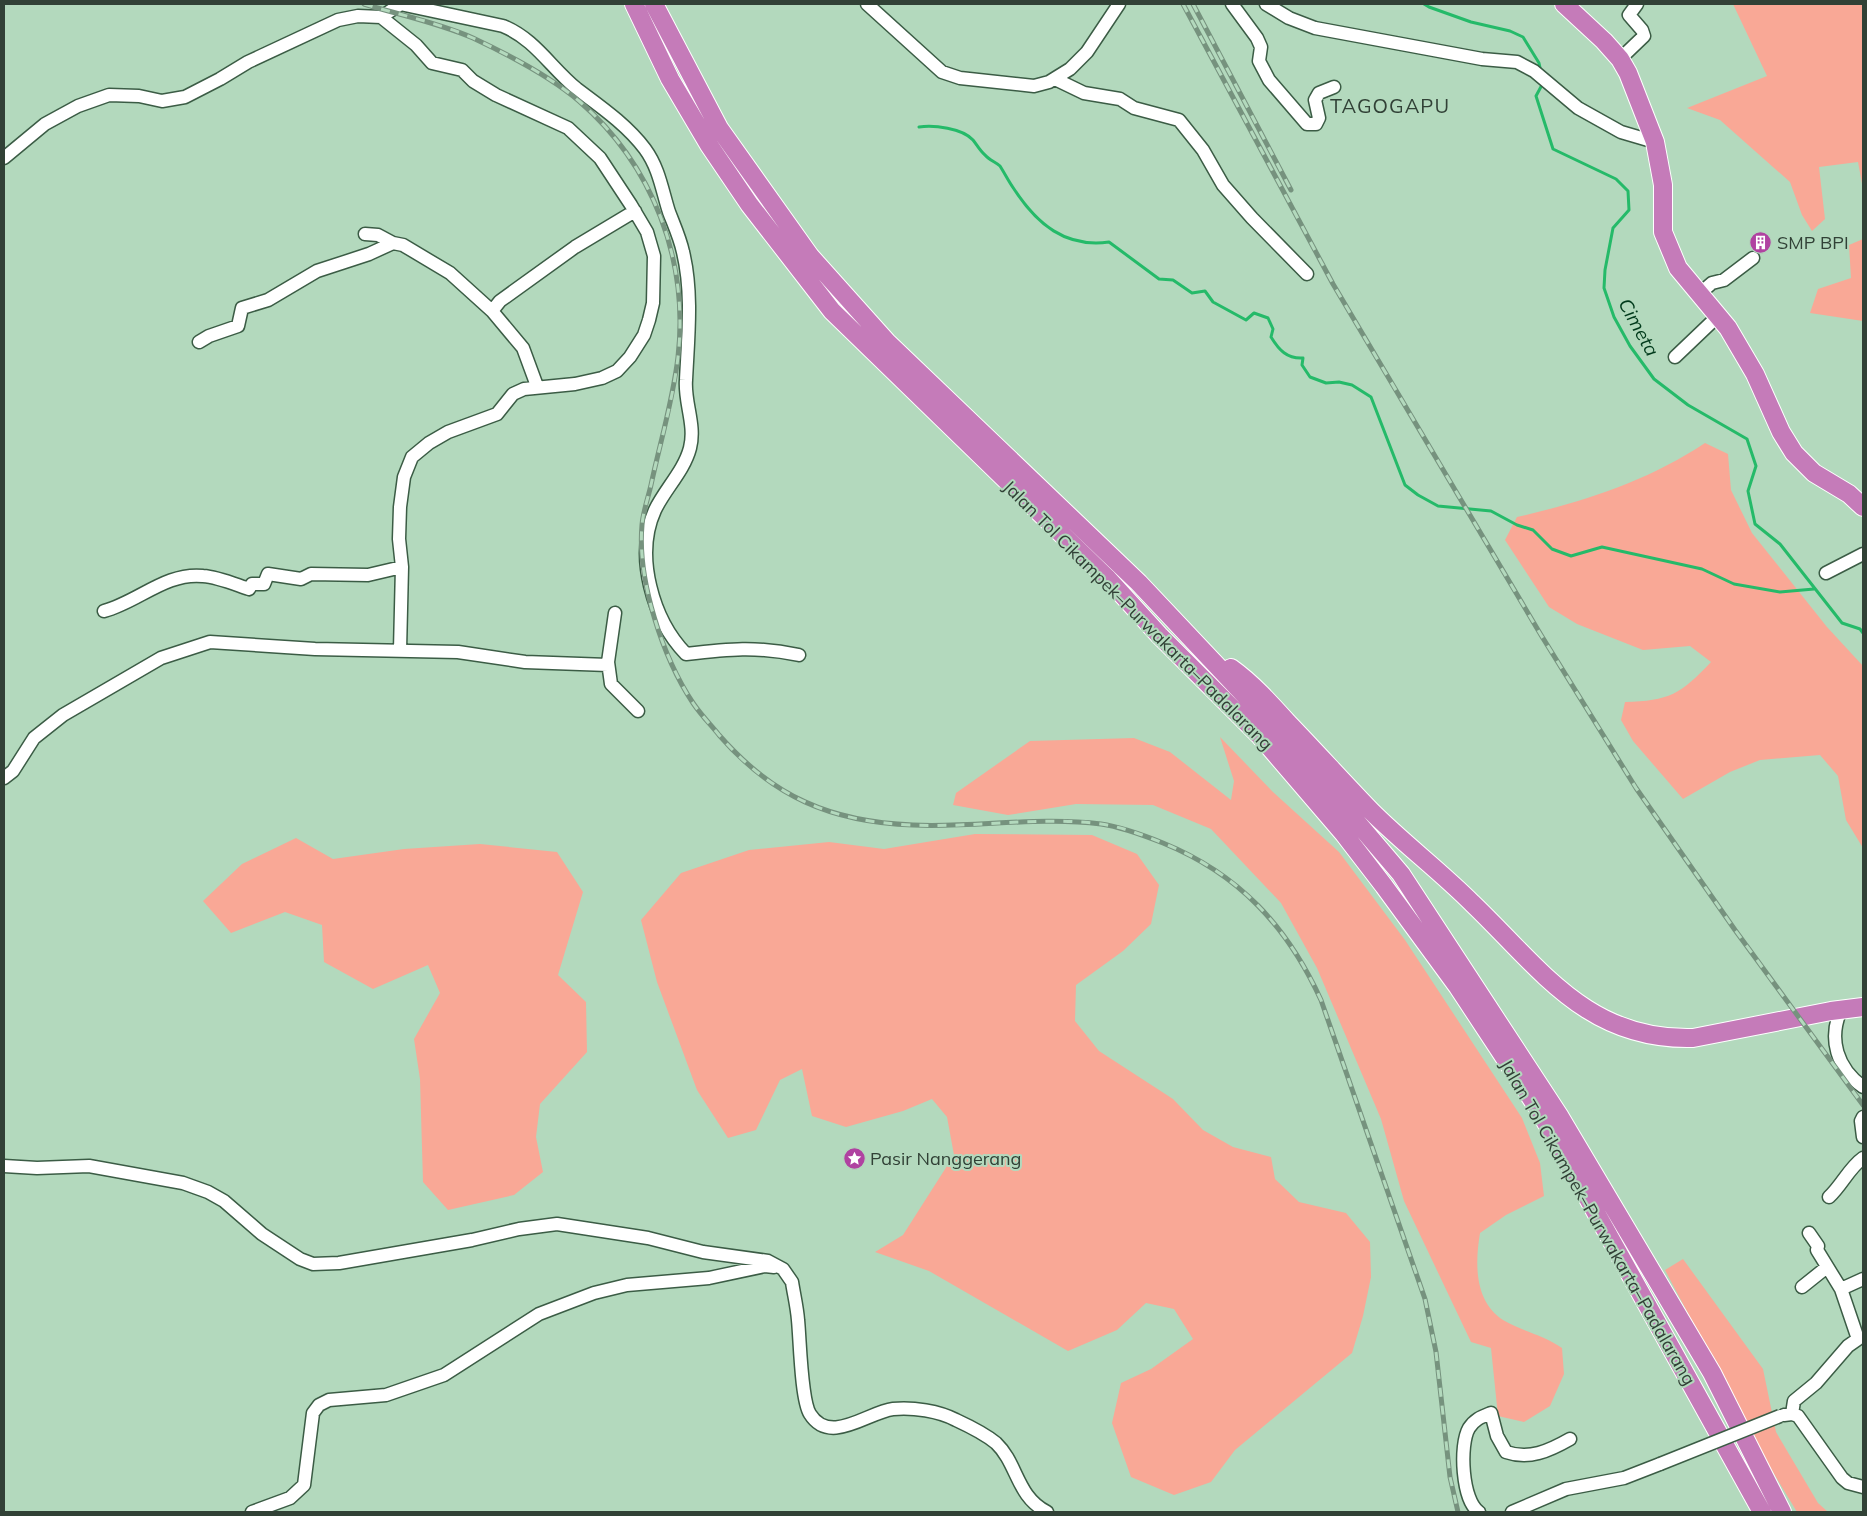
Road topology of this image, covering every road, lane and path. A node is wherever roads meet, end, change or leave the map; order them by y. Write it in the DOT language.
graph roads {
  1 [pos="401,4"];
  2 [pos="634,4"];
  3 [pos="654,4"];
  4 [pos="867,4"];
  5 [pos="1120,4"];
  6 [pos="1232,4"];
  7 [pos="1266,4"];
  8 [pos="1564,4"];
  9 [pos="1637,4"];
  10 [pos="381,17"];
  11 [pos="1620,60"];
  12 [pos="1055,80"];
  13 [pos="1334,87"];
  14 [pos="1655,142"];
  15 [pos="4,158"];
  16 [pos="635,211"];
  17 [pos="365,234"];
  18 [pos="393,243"];
  19 [pos="1753,258"];
  20 [pos="1307,274"];
  21 [pos="1698,294"];
  22 [pos="492,311"];
  23 [pos="1718,316"];
  24 [pos="199,342"];
  25 [pos="1675,357"];
  26 [pos="537,386"];
  27 [pos="1863,507"];
  28 [pos="1863,554"];
  29 [pos="402,568"];
  30 [pos="1826,573"];
  31 [pos="104,610"];
  32 [pos="614,612"];
  33 [pos="1194,642"];
  34 [pos="400,650"];
  35 [pos="799,655"];
  36 [pos="608,665"];
  37 [pos="638,711"];
  38 [pos="4,778"];
  39 [pos="1863,1007"];
  40 [pos="1841,1010"];
  41 [pos="1863,1087"];
  42 [pos="1863,1117"];
  43 [pos="1863,1137"];
  44 [pos="1863,1158"];
  45 [pos="4,1166"];
  46 [pos="1829,1197"];
  47 [pos="1808,1233"];
  48 [pos="1827,1267"];
  49 [pos="783,1269"];
  50 [pos="1863,1279"];
  51 [pos="1802,1287"];
  52 [pos="1842,1289"];
  53 [pos="1786,1415"];
  54 [pos="1570,1439"];
  55 [pos="1863,1487"];
  56 [pos="252,1512"];
  57 [pos="1046,1512"];
  58 [pos="1479,1512"];
  59 [pos="1512,1512"];
  60 [pos="1762,1512"];
  61 [pos="1782,1512"];
  1 -- 10 [label="street"];
  1 -- 35 [label="street"];
  2 -- 60 [label="highway, Jalan Tol Cikampek–Purwakarta–Padalarang"];
  3 -- 33 [label="highway, Jalan Tol Cikampek–Purwakarta–Padalarang"];
  4 -- 12 [label="street"];
  5 -- 12 [label="street"];
  6 -- 13 [label="street"];
  7 -- 14 [label="street"];
  8 -- 11 [label="highway"];
  9 -- 11 [label="street"];
  10 -- 15 [label="street"];
  10 -- 16 [label="street"];
  11 -- 14 [label="highway"];
  12 -- 20 [label="street"];
  14 -- 21 [label="highway"];
  16 -- 22 [label="street"];
  16 -- 26 [label="street"];
  17 -- 18 [label="street"];
  18 -- 22 [label="street"];
  18 -- 24 [label="street"];
  19 -- 21 [label="street"];
  21 -- 23 [label="highway"];
  22 -- 26 [label="street"];
  23 -- 25 [label="street"];
  23 -- 27 [label="highway"];
  26 -- 29 [label="street"];
  28 -- 30 [label="street"];
  29 -- 31 [label="street"];
  29 -- 34 [label="street"];
  32 -- 36 [label="street"];
  33 -- 40 [label="highway"];
  33 -- 61 [label="highway, Jalan Tol Cikampek–Purwakarta–Padalarang"];
  34 -- 36 [label="street"];
  34 -- 38 [label="street"];
  36 -- 37 [label="street"];
  39 -- 40 [label="highway"];
  40 -- 41 [label="street"];
  42 -- 43 [label="street"];
  44 -- 46 [label="street"];
  45 -- 49 [label="street"];
  47 -- 48 [label="street"];
  48 -- 51 [label="street"];
  48 -- 52 [label="street"];
  49 -- 56 [label="street"];
  49 -- 57 [label="street"];
  50 -- 52 [label="street"];
  52 -- 53 [label="street"];
  53 -- 55 [label="street"];
  53 -- 59 [label="street, bridge"];
  54 -- 58 [label="street"];
}
